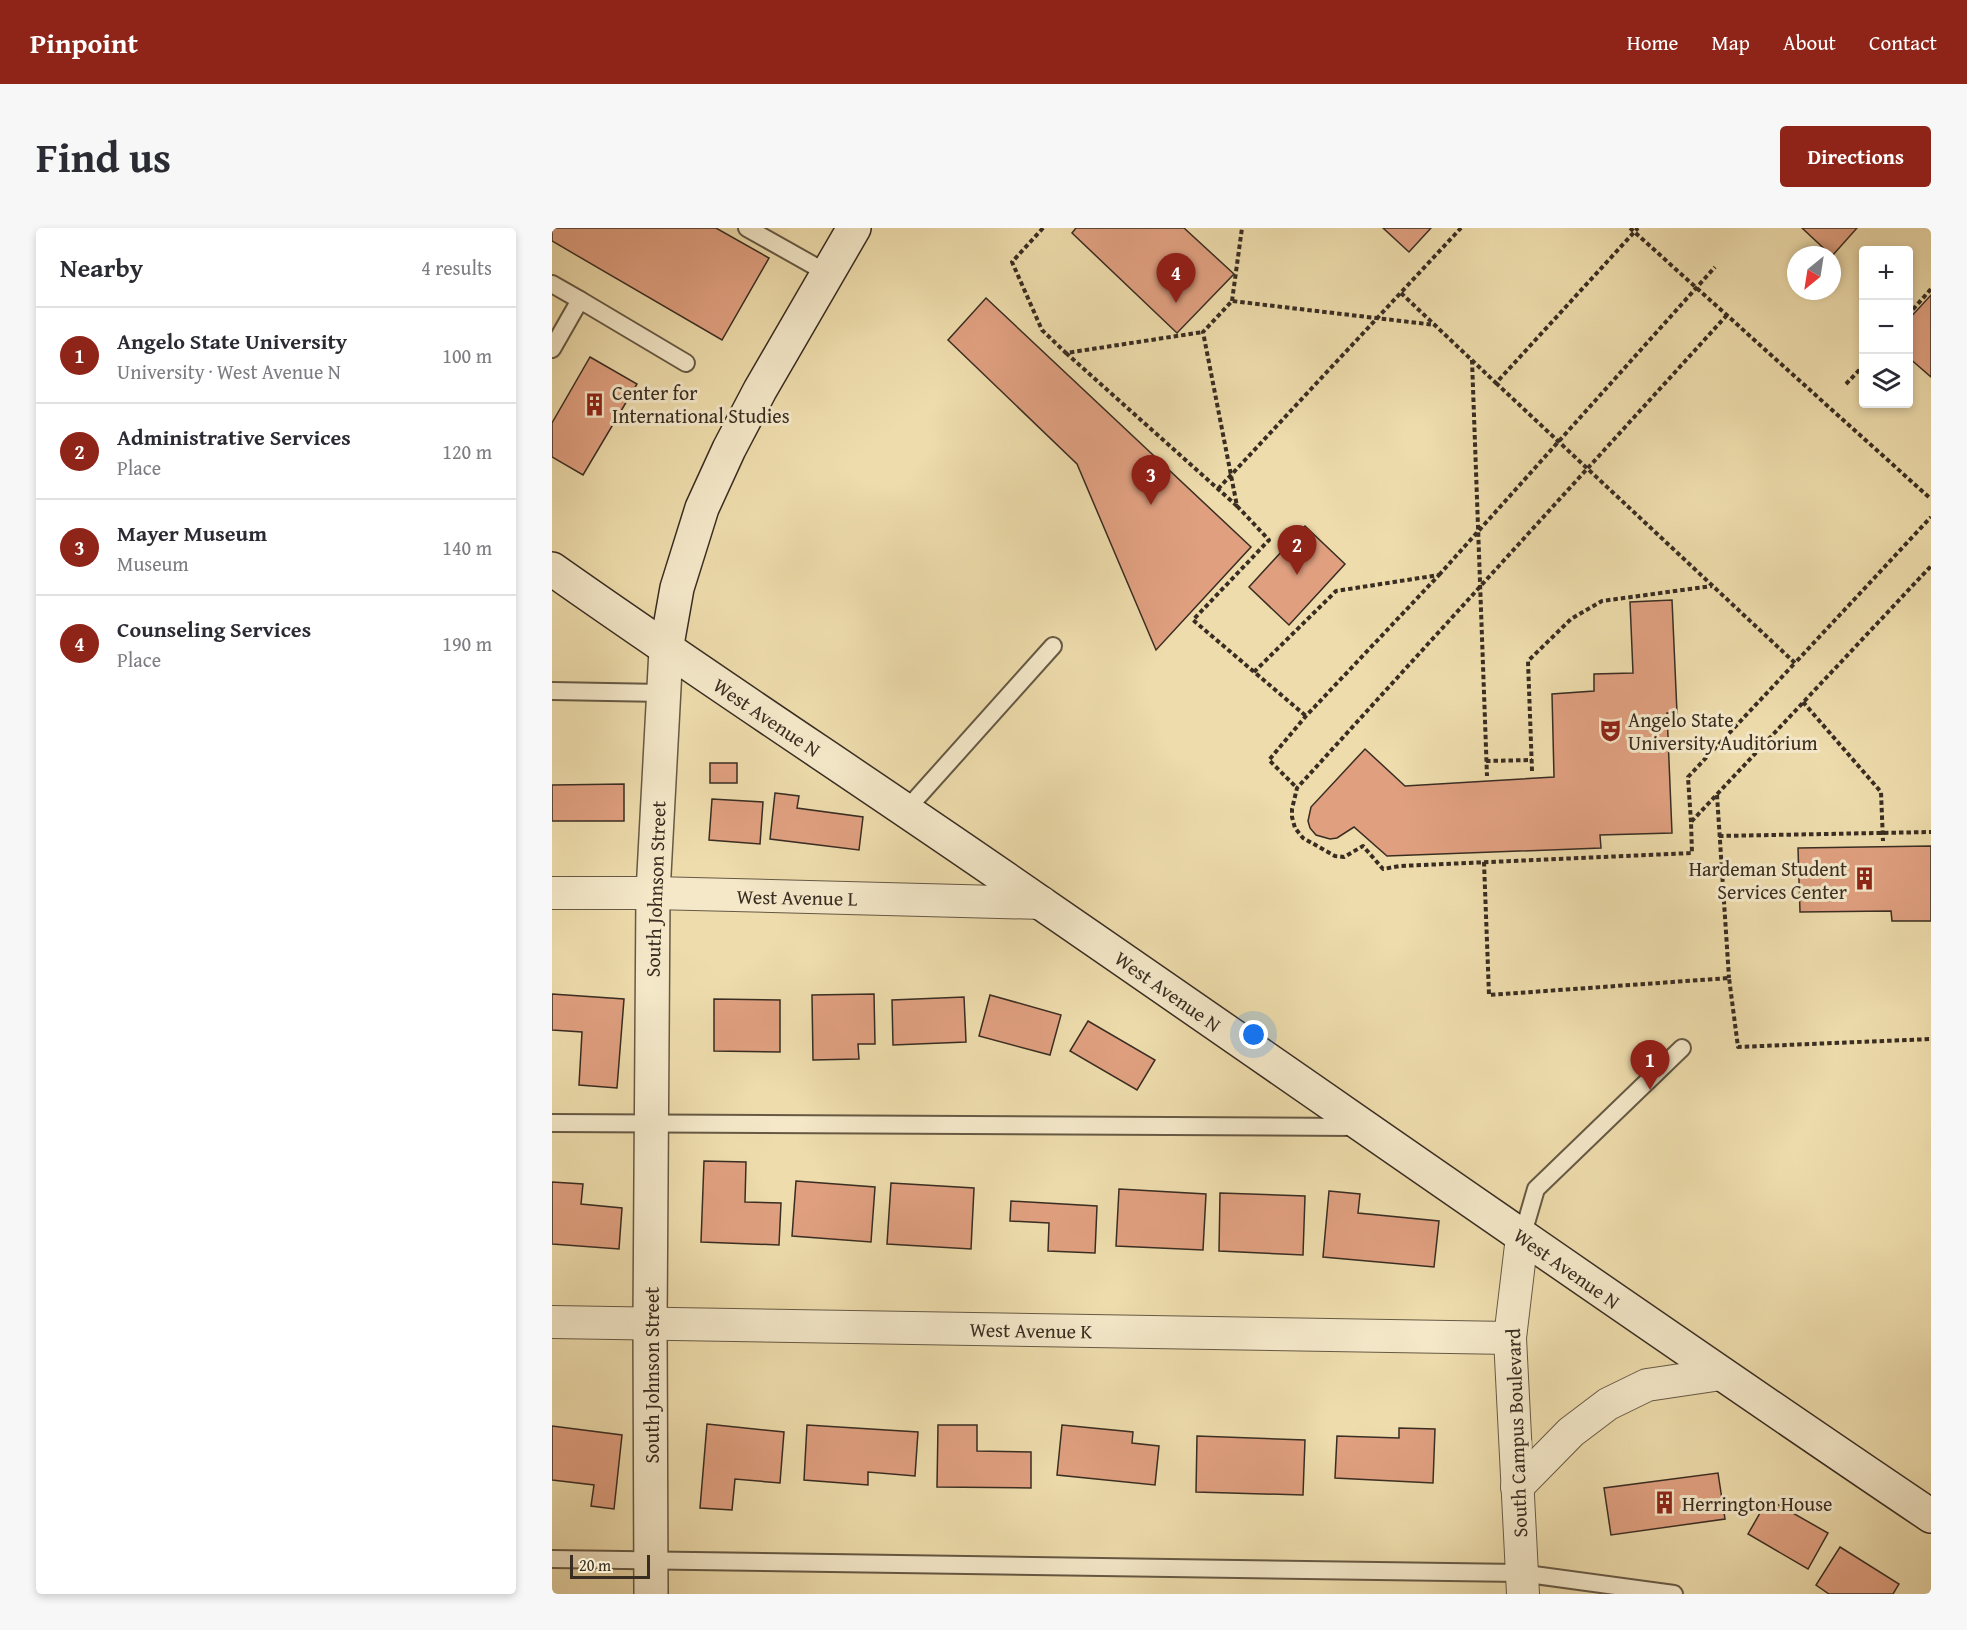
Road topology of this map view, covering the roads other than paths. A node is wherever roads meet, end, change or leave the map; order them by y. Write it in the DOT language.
graph roads {
  1 [pos="747,228"];
  2 [pos="854,228"];
  3 [pos="828,273"];
  4 [pos="552,284"];
  5 [pos="580,300"];
  6 [pos="552,349"];
  7 [pos="686,363"];
  8 [pos="552,569"];
  9 [pos="1053,646"];
  10 [pos="666,650"];
  11 [pos="552,691"];
  12 [pos="663,693"];
  13 [pos="906,810"];
  14 [pos="552,893"];
  15 [pos="653,893"];
  16 [pos="1042,903"];
  17 [pos="1682,1048"];
  18 [pos="552,1123"];
  19 [pos="651,1123"];
  20 [pos="1364,1127"];
  21 [pos="1521,1236"];
  22 [pos="552,1322"];
  23 [pos="650,1323"];
  24 [pos="1510,1338"];
  25 [pos="1721,1374"];
  26 [pos="1517,1487"];
  27 [pos="1931,1516"];
  28 [pos="552,1559"];
  29 [pos="651,1561"];
  30 [pos="1522,1583"];
  31 [pos="651,1594"];
  32 [pos="1674,1594"];
  1 -- 3 [label="lane"];
  2 -- 3 [label="main road, South Johnson Street"];
  3 -- 10 [label="main road, South Johnson Street"];
  4 -- 5 [label="lane"];
  5 -- 6 [label="lane"];
  5 -- 7 [label="lane"];
  8 -- 10 [label="main road, West Avenue N"];
  9 -- 13 [label="lane"];
  10 -- 12 [label="main road, South Johnson Street"];
  10 -- 13 [label="main road, West Avenue N"];
  11 -- 12 [label="lane"];
  12 -- 15 [label="main road, South Johnson Street"];
  13 -- 16 [label="main road, West Avenue N"];
  14 -- 15 [label="street, West Avenue L"];
  15 -- 16 [label="street, West Avenue L"];
  15 -- 19 [label="main road, South Johnson Street"];
  16 -- 20 [label="main road, West Avenue N"];
  17 -- 21 [label="lane"];
  18 -- 19 [label="lane"];
  19 -- 20 [label="lane"];
  19 -- 23 [label="main road, South Johnson Street"];
  20 -- 21 [label="main road, West Avenue N"];
  21 -- 24 [label="street, South Campus Boulevard"];
  21 -- 25 [label="main road, West Avenue N"];
  22 -- 23 [label="street, West Avenue K"];
  23 -- 24 [label="street, West Avenue K"];
  23 -- 29 [label="main road, South Johnson Street"];
  24 -- 26 [label="street, South Campus Boulevard"];
  25 -- 26 [label="street"];
  25 -- 27 [label="main road, West Avenue N"];
  26 -- 30 [label="street, South Campus Boulevard"];
  28 -- 29 [label="lane"];
  29 -- 30 [label="lane"];
  29 -- 31 [label="main road, South Johnson Street"];
  30 -- 32 [label="lane"];
}
